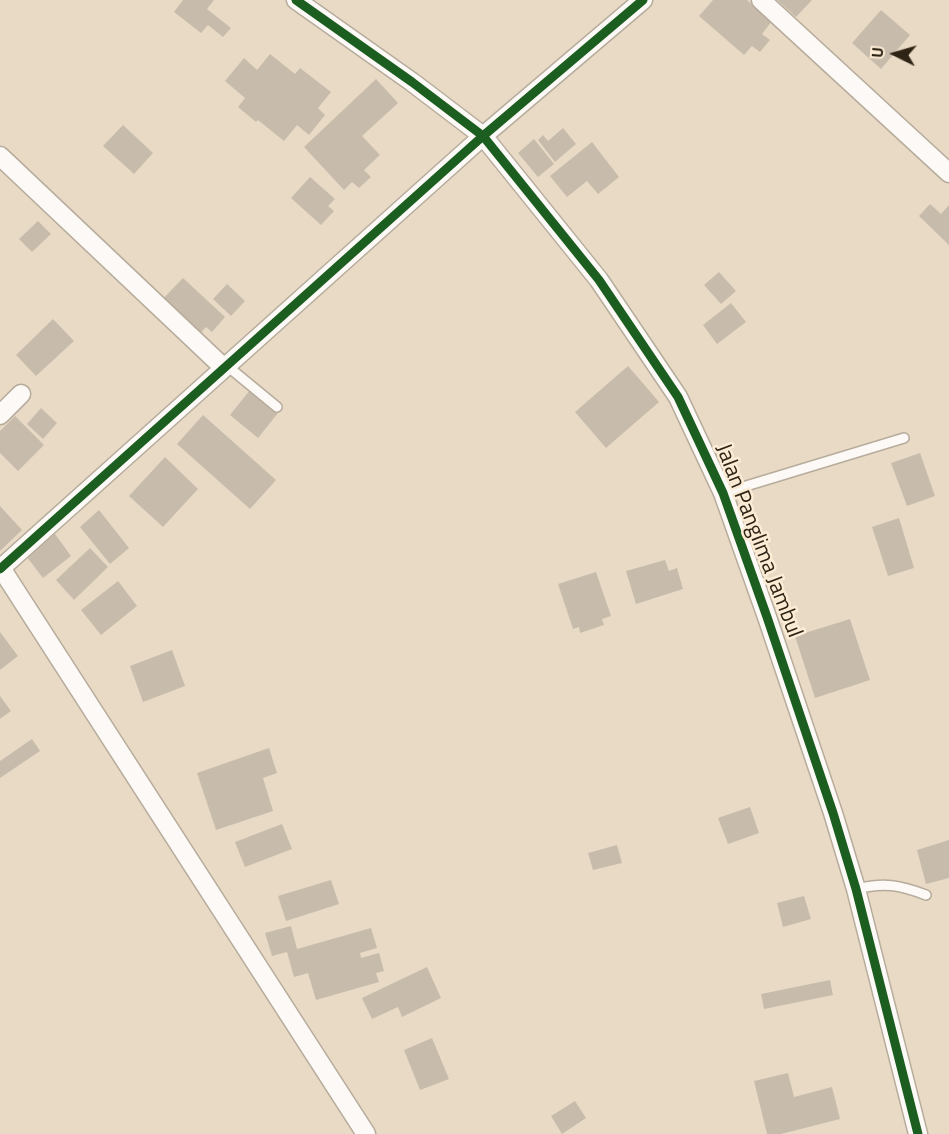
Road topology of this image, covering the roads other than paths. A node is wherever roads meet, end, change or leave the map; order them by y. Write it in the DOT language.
graph roads {
  1 [pos="296,0"];
  2 [pos="643,0"];
  3 [pos="761,0"];
  4 [pos="483,136"];
  5 [pos="0,156"];
  6 [pos="949,173"];
  7 [pos="225,366"];
  8 [pos="21,394"];
  9 [pos="278,408"];
  10 [pos="0,415"];
  11 [pos="904,438"];
  12 [pos="723,493"];
  13 [pos="0,569"];
  14 [pos="856,889"];
  15 [pos="926,895"];
  16 [pos="366,1134"];
  17 [pos="918,1134"];
  1 -- 4 [label="street, Jalan Panglima Jambul"];
  2 -- 4 [label="street"];
  3 -- 6 [label="street"];
  4 -- 7 [label="street"];
  4 -- 12 [label="street, Jalan Panglima Jambul"];
  5 -- 7 [label="street"];
  7 -- 9 [label="lane"];
  7 -- 13 [label="street"];
  8 -- 10 [label="street"];
  11 -- 12 [label="lane"];
  12 -- 14 [label="street, Jalan Panglima Jambul"];
  13 -- 16 [label="street"];
  14 -- 15 [label="lane"];
  14 -- 17 [label="street, Jalan Panglima Jambul"];
}
